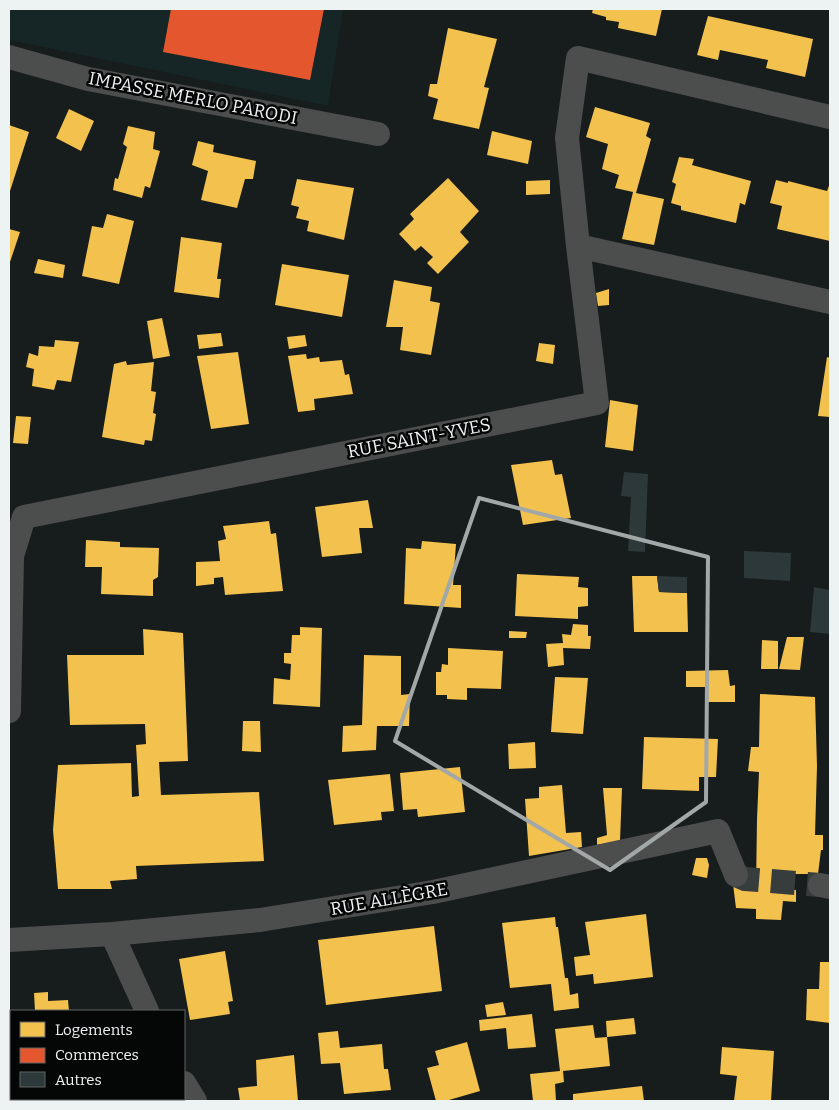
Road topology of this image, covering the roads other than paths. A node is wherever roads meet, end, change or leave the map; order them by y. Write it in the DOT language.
graph roads {
  1 [pos="9,57"];
  2 [pos="830,117"];
  3 [pos="378,134"];
  4 [pos="578,246"];
  5 [pos="830,302"];
  6 [pos="9,711"];
  7 [pos="736,875"];
  8 [pos="112,934"];
  9 [pos="9,940"];
  10 [pos="147,1010"];
  11 [pos="185,1085"];
  12 [pos="195,1101"];
  1 -- 3 [label="street, IMPASSE MERLO PARODI"];
  2 -- 4 [label="street"];
  4 -- 5 [label="street"];
  4 -- 6 [label="street, RUE SAINT-YVES"];
  7 -- 8 [label="street, RUE ALLÈGRE"];
  8 -- 9 [label="street, RUE ALLÈGRE"];
  8 -- 10 [label="street"];
  11 -- 12 [label="street"];
}
